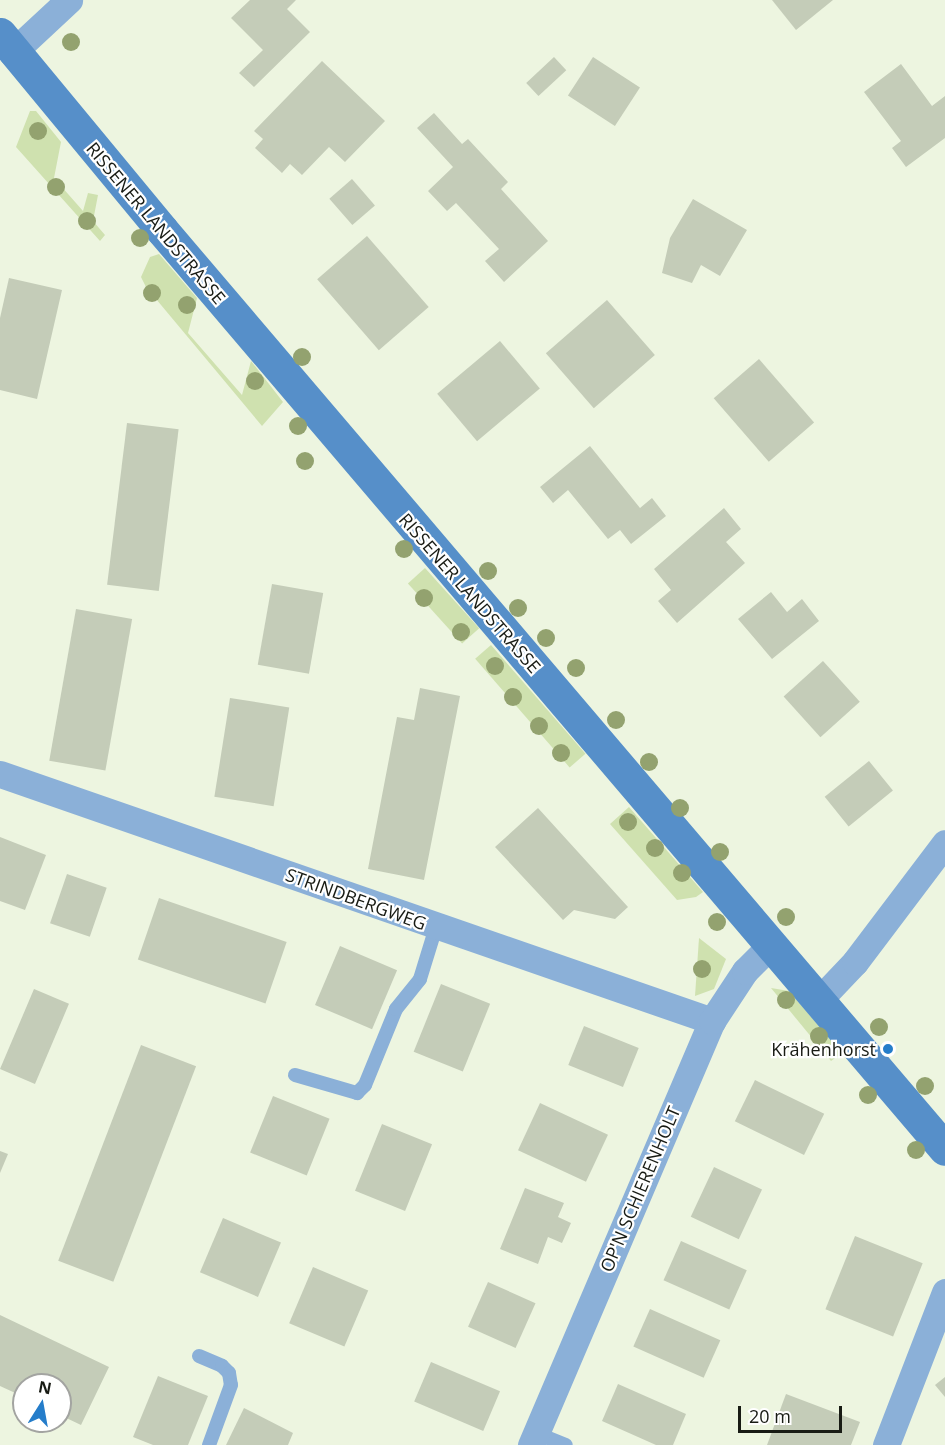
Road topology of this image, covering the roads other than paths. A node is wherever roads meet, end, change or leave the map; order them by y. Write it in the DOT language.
graph roads {
  1 [pos="69,0"];
  2 [pos="6,44"];
  3 [pos="0,774"];
  4 [pos="945,843"];
  5 [pos="436,927"];
  6 [pos="770,946"];
  7 [pos="819,1000"];
  8 [pos="712,1021"];
  9 [pos="295,1075"];
  10 [pos="945,1149"];
  11 [pos="945,1292"];
  12 [pos="199,1356"];
  13 [pos="533,1439"];
  14 [pos="209,1445"];
  15 [pos="566,1445"];
  16 [pos="886,1445"];
  1 -- 2 [label="street"];
  2 -- 6 [label="main road, RISSENER LANDSTRASSE"];
  3 -- 5 [label="street, STRINDBERGWEG"];
  4 -- 7 [label="street"];
  5 -- 8 [label="street, STRINDBERGWEG"];
  5 -- 9 [label="lane"];
  6 -- 7 [label="main road, RISSENER LANDSTRASSE"];
  6 -- 8 [label="street, OP'N SCHIERENHOLT"];
  7 -- 10 [label="main road, RISSENER LANDSTRASSE"];
  8 -- 13 [label="street, OP'N SCHIERENHOLT"];
  11 -- 16 [label="street"];
  12 -- 14 [label="lane"];
  13 -- 15 [label="lane"];
}
